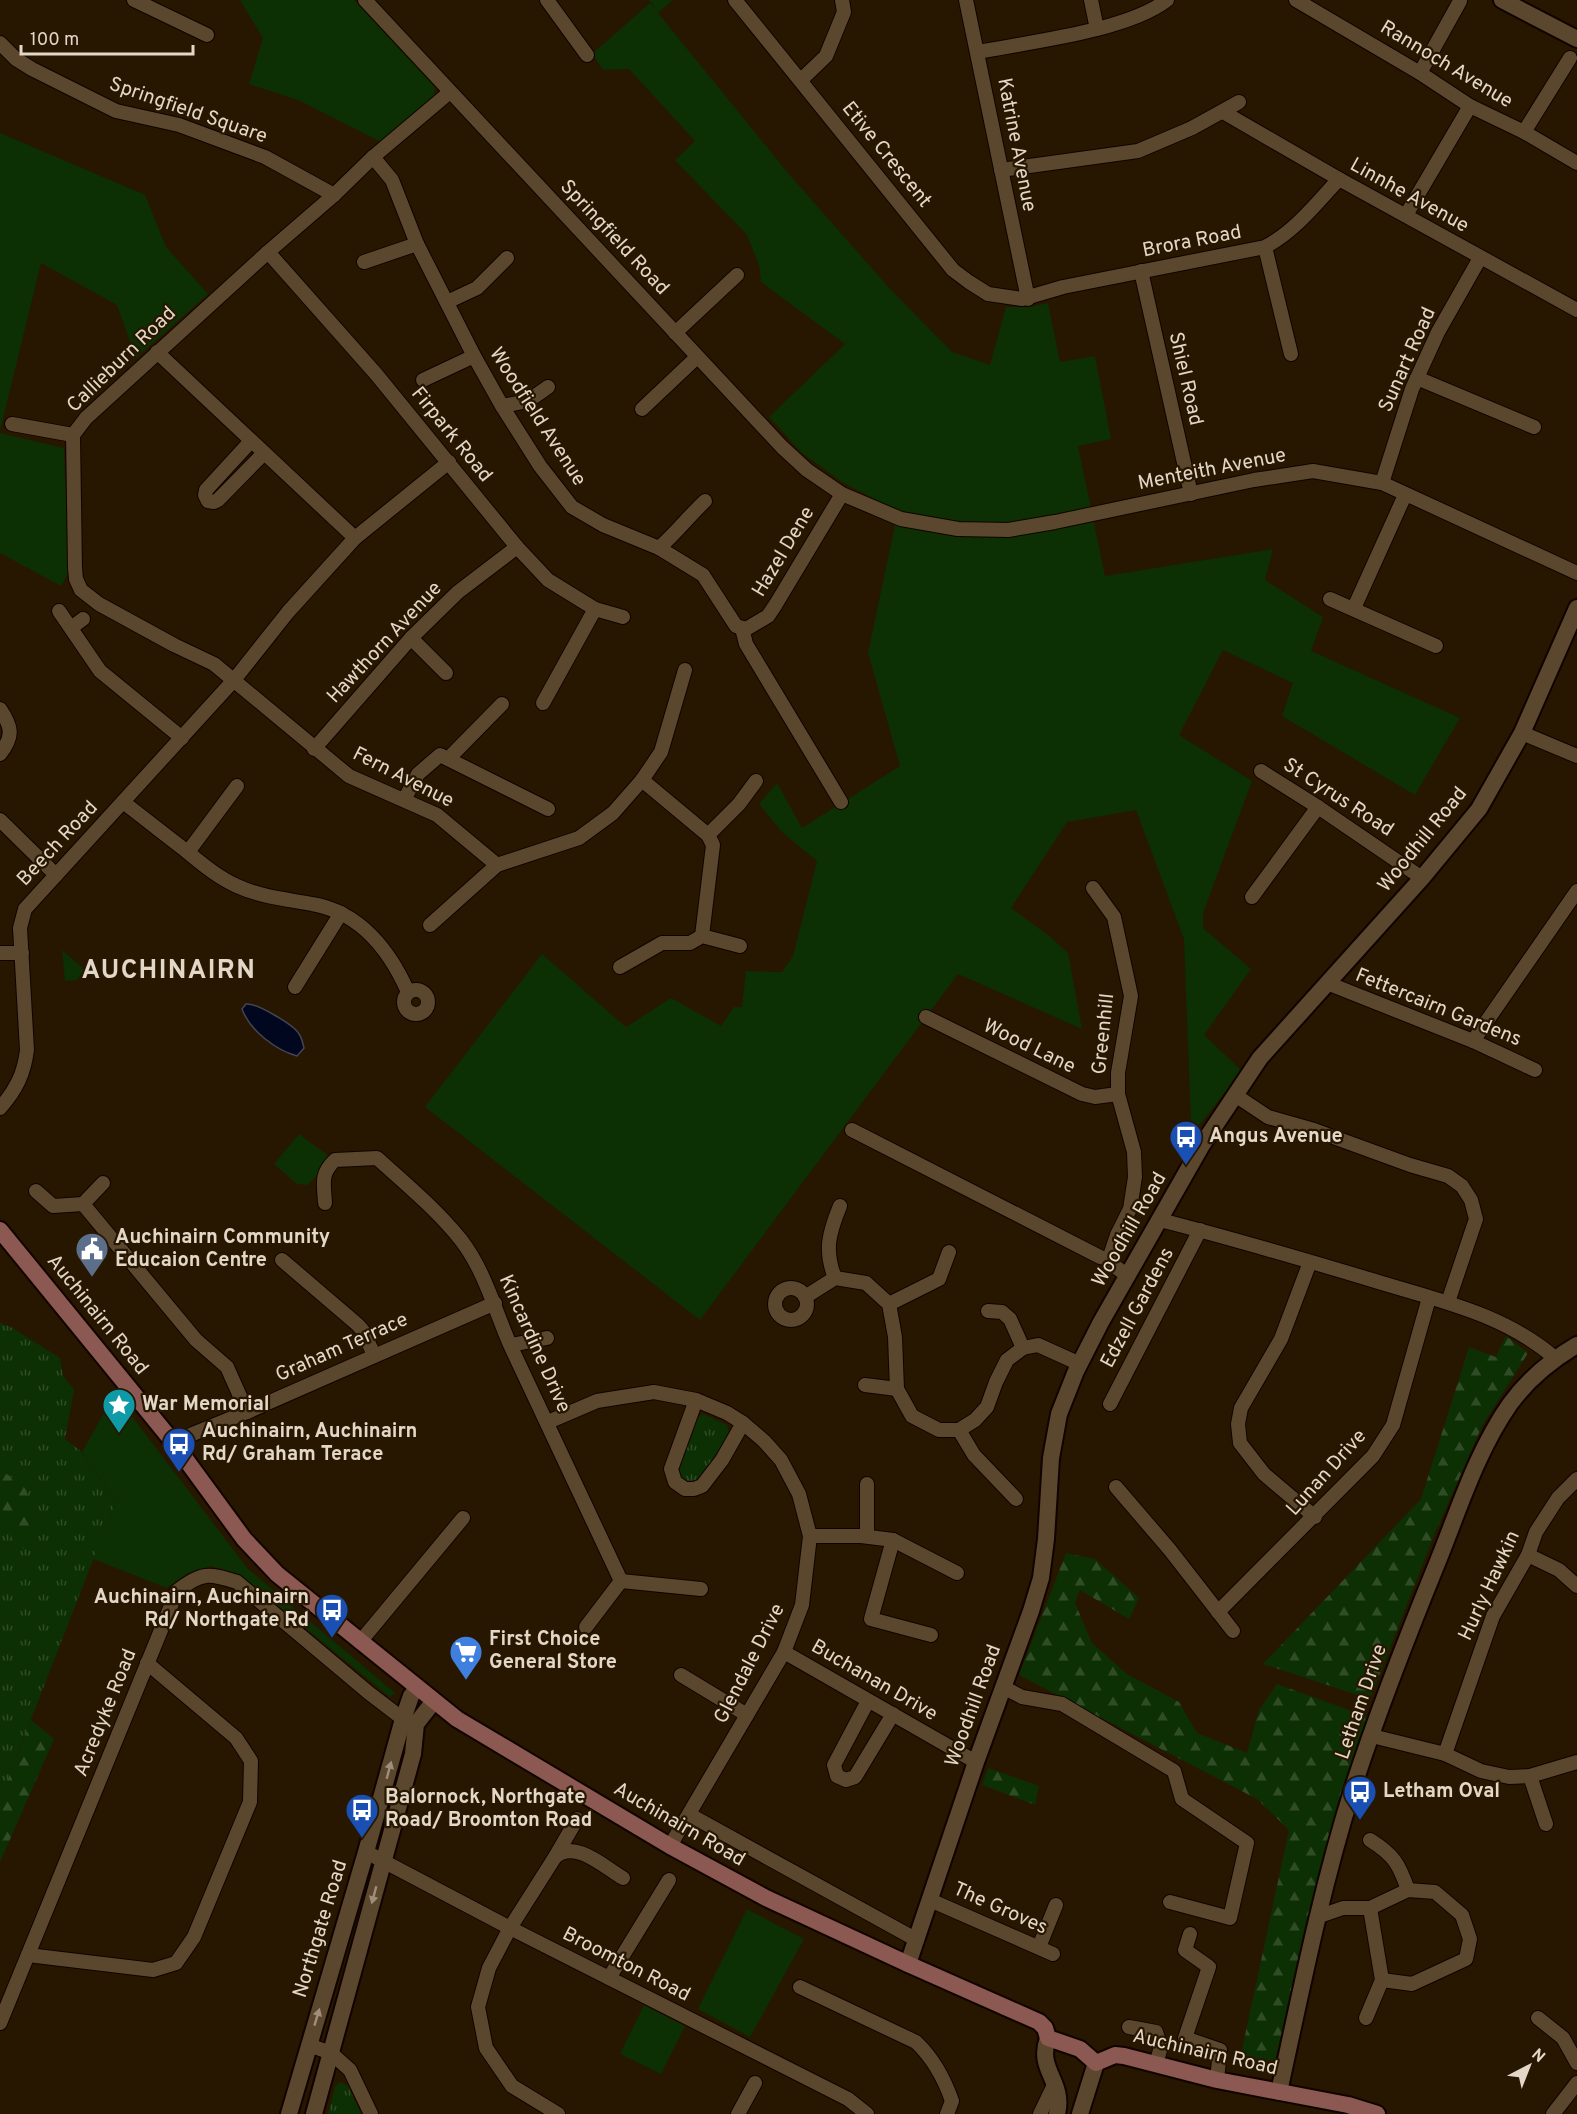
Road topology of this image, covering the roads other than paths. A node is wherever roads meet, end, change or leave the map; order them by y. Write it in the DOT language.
graph roads {
  1 [pos="134,0"];
  2 [pos="365,0"];
  3 [pos="547,0"];
  4 [pos="735,0"];
  5 [pos="842,0"];
  6 [pos="966,0"];
  7 [pos="1091,0"];
  8 [pos="1167,0"];
  9 [pos="1296,0"];
  10 [pos="1502,0"];
  11 [pos="1460,1"];
  12 [pos="1321,6"];
  13 [pos="1097,29"];
  14 [pos="207,35"];
  15 [pos="1577,39"];
  16 [pos="0,43"];
  17 [pos="978,52"];
  18 [pos="588,55"];
  19 [pos="1570,58"];
  20 [pos="1420,73"];
  21 [pos="801,80"];
  22 [pos="450,92"];
  23 [pos="1239,102"];
  24 [pos="1470,106"];
  25 [pos="1223,112"];
  26 [pos="1524,132"];
  27 [pos="373,157"];
  28 [pos="1577,163"];
  29 [pos="1001,170"];
  30 [pos="1339,179"];
  31 [pos="334,195"];
  32 [pos="1406,215"];
  33 [pos="417,244"];
  34 [pos="1265,247"];
  35 [pos="268,252"];
  36 [pos="507,258"];
  37 [pos="1480,258"];
  38 [pos="364,262"];
  39 [pos="1141,272"];
  40 [pos="737,275"];
  41 [pos="1028,299"];
  42 [pos="447,302"];
  43 [pos="1577,310"];
  44 [pos="675,333"];
  45 [pos="157,352"];
  46 [pos="1291,354"];
  47 [pos="474,356"];
  48 [pos="697,357"];
  49 [pos="1417,378"];
  50 [pos="423,380"];
  51 [pos="548,387"];
  52 [pos="502,406"];
  53 [pos="642,409"];
  54 [pos="12,424"];
  55 [pos="1534,427"];
  56 [pos="73,435"];
  57 [pos="251,441"];
  58 [pos="264,453"];
  59 [pos="449,462"];
  60 [pos="1382,483"];
  61 [pos="842,494"];
  62 [pos="1191,494"];
  63 [pos="1405,495"];
  64 [pos="705,501"];
  65 [pos="354,538"];
  66 [pos="517,547"];
  67 [pos="659,548"];
  68 [pos="1577,573"];
  69 [pos="1330,599"];
  70 [pos="1354,608"];
  71 [pos="595,609"];
  72 [pos="58,610"];
  73 [pos="1576,615"];
  74 [pos="623,617"];
  75 [pos="83,619"];
  76 [pos="748,627"];
  77 [pos="71,628"];
  78 [pos="411,638"];
  79 [pos="1436,645"];
  80 [pos="685,670"];
  81 [pos="446,673"];
  82 [pos="234,680"];
  83 [pos="543,703"];
  84 [pos="502,704"];
  85 [pos="0,709"];
  86 [pos="1522,734"];
  87 [pos="182,738"];
  88 [pos="314,749"];
  89 [pos="0,754"];
  90 [pos="1577,756"];
  91 [pos="448,759"];
  92 [pos="1261,771"];
  93 [pos="642,780"];
  94 [pos="756,781"];
  95 [pos="237,786"];
  96 [pos="404,800"];
  97 [pos="841,801"];
  98 [pos="123,802"];
  99 [pos="1318,807"];
  100 [pos="548,809"];
  101 [pos="0,820"];
  102 [pos="708,836"];
  103 [pos="188,852"];
  104 [pos="497,865"];
  105 [pos="56,874"];
  106 [pos="1422,878"];
  107 [pos="1093,888"];
  108 [pos="1577,891"];
  109 [pos="1252,897"];
  110 [pos="341,913"];
  111 [pos="430,925"];
  112 [pos="702,936"];
  113 [pos="740,946"];
  114 [pos="0,953"];
  115 [pos="22,953"];
  116 [pos="620,967"];
  117 [pos="1327,983"];
  118 [pos="295,987"];
  119 [pos="408,992"];
  120 [pos="926,1017"];
  121 [pos="1473,1041"];
  122 [pos="1535,1070"];
  123 [pos="1118,1094"];
  124 [pos="1236,1095"];
  125 [pos="0,1108"];
  126 [pos="852,1130"];
  127 [pos="104,1183"];
  128 [pos="36,1191"];
  129 [pos="325,1203"];
  130 [pos="83,1204"];
  131 [pos="840,1206"];
  132 [pos="1161,1220"];
  133 [pos="0,1230"];
  134 [pos="1200,1230"];
  135 [pos="949,1252"];
  136 [pos="1109,1259"];
  137 [pos="282,1260"];
  138 [pos="1310,1262"];
  139 [pos="1128,1276"];
  140 [pos="835,1278"];
  141 [pos="805,1297"];
  142 [pos="1429,1298"];
  143 [pos="1448,1302"];
  144 [pos="495,1303"];
  145 [pos="889,1304"];
  146 [pos="988,1311"];
  147 [pos="547,1338"];
  148 [pos="511,1345"];
  149 [pos="1577,1345"];
  150 [pos="1023,1348"];
  151 [pos="374,1355"];
  152 [pos="1555,1358"];
  153 [pos="1080,1364"];
  154 [pos="865,1385"];
  155 [pos="897,1389"];
  156 [pos="696,1400"];
  157 [pos="1110,1404"];
  158 [pos="247,1412"];
  159 [pos="548,1422"];
  160 [pos="743,1423"];
  161 [pos="959,1430"];
  162 [pos="173,1442"];
  163 [pos="1577,1479"];
  164 [pos="867,1484"];
  165 [pos="1116,1487"];
  166 [pos="1016,1499"];
  167 [pos="1315,1517"];
  168 [pos="463,1518"];
  169 [pos="810,1536"];
  170 [pos="867,1536"];
  171 [pos="893,1540"];
  172 [pos="1528,1555"];
  173 [pos="957,1573"];
  174 [pos="621,1581"];
  175 [pos="1577,1586"];
  176 [pos="701,1589"];
  177 [pos="1218,1612"];
  178 [pos="586,1627"];
  179 [pos="1233,1631"];
  180 [pos="931,1635"];
  181 [pos="360,1642"];
  182 [pos="783,1652"];
  183 [pos="147,1663"];
  184 [pos="681,1675"];
  185 [pos="1004,1687"];
  186 [pos="417,1688"];
  187 [pos="434,1701"];
  188 [pos="868,1701"];
  189 [pos="893,1714"];
  190 [pos="747,1715"];
  191 [pos="409,1722"];
  192 [pos="1372,1736"];
  193 [pos="1445,1754"];
  194 [pos="976,1762"];
  195 [pos="1577,1762"];
  196 [pos="1530,1776"];
  197 [pos="690,1815"];
  198 [pos="577,1819"];
  199 [pos="1546,1824"];
  200 [pos="1370,1840"];
  201 [pos="670,1846"];
  202 [pos="366,1852"];
  203 [pos="555,1857"];
  204 [pos="384,1862"];
  205 [pos="622,1878"];
  206 [pos="669,1880"];
  207 [pos="1408,1890"];
  208 [pos="930,1900"];
  209 [pos="1170,1902"];
  210 [pos="1056,1905"];
  211 [pos="1370,1908"];
  212 [pos="1317,1917"];
  213 [pos="510,1928"];
  214 [pos="1190,1934"];
  215 [pos="917,1940"];
  216 [pos="1039,1947"];
  217 [pos="1053,1954"];
  218 [pos="28,1955"];
  219 [pos="908,1964"];
  220 [pos="609,1978"];
  221 [pos="1382,1980"];
  222 [pos="800,1987"];
  223 [pos="1538,2018"];
  224 [pos="1366,2019"];
  225 [pos="0,2023"];
  226 [pos="1129,2027"];
  227 [pos="1048,2038"];
  228 [pos="309,2045"];
  229 [pos="331,2053"];
  230 [pos="1096,2063"];
  231 [pos="1577,2063"];
  232 [pos="1156,2064"];
  233 [pos="1217,2080"];
  234 [pos="755,2083"];
  235 [pos="1055,2083"];
  236 [pos="1577,2083"];
  237 [pos="1279,2092"];
  238 [pos="289,2114"];
  239 [pos="314,2114"];
  240 [pos="371,2114"];
  241 [pos="558,2114"];
  242 [pos="738,2114"];
  243 [pos="867,2114"];
  244 [pos="947,2114"];
  245 [pos="1040,2114"];
  246 [pos="1057,2114"];
  247 [pos="1080,2114"];
  248 [pos="1377,2114"];
  249 [pos="1553,2114"];
  1 -- 14 [label="street"];
  2 -- 22 [label="street, Springfield Road"];
  3 -- 18 [label="street"];
  4 -- 21 [label="street, Etive Crescent"];
  5 -- 21 [label="street"];
  6 -- 17 [label="street, Katrine Avenue"];
  7 -- 13 [label="street"];
  8 -- 13 [label="street"];
  9 -- 12 [label="street, Rannoch Avenue"];
  10 -- 15 [label="street"];
  11 -- 20 [label="street"];
  12 -- 20 [label="street, Rannoch Avenue"];
  13 -- 17 [label="street"];
  16 -- 31 [label="street, Springfield Square"];
  17 -- 29 [label="street, Katrine Avenue"];
  19 -- 26 [label="street"];
  20 -- 24 [label="street, Rannoch Avenue"];
  21 -- 41 [label="street, Etive Crescent"];
  22 -- 27 [label="street, Callieburn Road"];
  22 -- 44 [label="street, Springfield Road"];
  23 -- 25 [label="street"];
  24 -- 26 [label="street, Rannoch Avenue"];
  24 -- 32 [label="street"];
  25 -- 29 [label="street"];
  25 -- 30 [label="street, Linnhe Avenue"];
  26 -- 28 [label="street, Rannoch Avenue"];
  27 -- 31 [label="street, Callieburn Road"];
  27 -- 33 [label="street, Woodfield Avenue"];
  29 -- 41 [label="street, Katrine Avenue"];
  30 -- 32 [label="street, Linnhe Avenue"];
  30 -- 34 [label="street, Brora Road"];
  31 -- 35 [label="street, Callieburn Road"];
  32 -- 37 [label="street, Linnhe Avenue"];
  33 -- 38 [label="street"];
  33 -- 42 [label="street, Woodfield Avenue"];
  34 -- 39 [label="street, Brora Road"];
  34 -- 46 [label="street"];
  35 -- 45 [label="street, Callieburn Road"];
  35 -- 59 [label="street, Firpark Road"];
  36 -- 42 [label="street"];
  37 -- 43 [label="street, Linnhe Avenue"];
  37 -- 49 [label="street, Sunart Road"];
  39 -- 41 [label="street, Brora Road"];
  39 -- 62 [label="street, Shiel Road"];
  40 -- 44 [label="street"];
  42 -- 47 [label="street, Woodfield Avenue"];
  44 -- 48 [label="street, Springfield Road"];
  45 -- 56 [label="street, Callieburn Road"];
  45 -- 57 [label="street"];
  47 -- 50 [label="street"];
  47 -- 52 [label="street, Woodfield Avenue"];
  48 -- 53 [label="street"];
  48 -- 61 [label="street, Springfield Road"];
  49 -- 55 [label="street"];
  49 -- 60 [label="street, Sunart Road"];
  51 -- 52 [label="street"];
  52 -- 67 [label="street, Woodfield Avenue"];
  54 -- 56 [label="street"];
  56 -- 82 [label="street, Callieburn Road"];
  57 -- 58 [label="street"];
  57 -- 58 [label="street"];
  58 -- 65 [label="street"];
  59 -- 65 [label="street, Beech Road"];
  59 -- 66 [label="street, Firpark Road"];
  60 -- 62 [label="street, Menteith Avenue"];
  60 -- 63 [label="street, Menteith Avenue"];
  61 -- 62 [label="street, Menteith Avenue"];
  61 -- 76 [label="street, Hazel Dene"];
  63 -- 68 [label="street, Menteith Avenue"];
  63 -- 70 [label="street"];
  64 -- 67 [label="street"];
  65 -- 82 [label="street, Beech Road"];
  66 -- 71 [label="street, Firpark Road"];
  66 -- 78 [label="street, Hawthorn Avenue"];
  67 -- 76 [label="street, Woodfield Avenue"];
  69 -- 70 [label="street"];
  70 -- 79 [label="street"];
  71 -- 74 [label="street, Firpark Road"];
  71 -- 83 [label="street"];
  72 -- 77 [label="street"];
  73 -- 86 [label="street, Woodhill Road"];
  75 -- 77 [label="street"];
  76 -- 97 [label="street, Woodfield Avenue"];
  77 -- 87 [label="street"];
  78 -- 81 [label="street"];
  78 -- 88 [label="street, Hawthorn Avenue"];
  80 -- 93 [label="street"];
  82 -- 87 [label="street, Beech Road"];
  82 -- 88 [label="street, Fern Avenue"];
  84 -- 91 [label="street"];
  85 -- 89 [label="street"];
  86 -- 90 [label="street"];
  86 -- 106 [label="street, Woodhill Road"];
  87 -- 98 [label="street, Beech Road"];
  88 -- 96 [label="street, Fern Avenue"];
  91 -- 96 [label="street"];
  91 -- 100 [label="street"];
  92 -- 99 [label="street, St Cyrus Road"];
  93 -- 102 [label="street"];
  93 -- 104 [label="street"];
  94 -- 102 [label="street"];
  95 -- 103 [label="street"];
  96 -- 104 [label="street, Fern Avenue"];
  98 -- 103 [label="street"];
  98 -- 105 [label="street, Beech Road"];
  99 -- 106 [label="street, St Cyrus Road"];
  99 -- 109 [label="street"];
  101 -- 105 [label="street"];
  102 -- 112 [label="street"];
  103 -- 110 [label="street"];
  104 -- 111 [label="street"];
  105 -- 115 [label="street, Beech Road"];
  106 -- 117 [label="street, Woodhill Road"];
  107 -- 123 [label="street, Greenhill"];
  108 -- 121 [label="street"];
  110 -- 118 [label="street"];
  110 -- 119 [label="street"];
  112 -- 113 [label="street"];
  112 -- 116 [label="street"];
  114 -- 115 [label="street"];
  115 -- 125 [label="street, Beech Road"];
  117 -- 121 [label="street, Fettercairn Gardens"];
  117 -- 124 [label="street, Woodhill Road"];
  120 -- 123 [label="street, Wood Lane"];
  121 -- 122 [label="street, Fettercairn Gardens"];
  123 -- 136 [label="street, Greenhill"];
  124 -- 132 [label="street, Woodhill Road"];
  124 -- 143 [label="street"];
  126 -- 136 [label="street"];
  127 -- 130 [label="street"];
  128 -- 130 [label="street"];
  129 -- 144 [label="street, Kincardine Drive"];
  130 -- 158 [label="street"];
  131 -- 140 [label="street"];
  132 -- 134 [label="street"];
  132 -- 139 [label="street, Woodhill Road"];
  133 -- 162 [label="main road, Auchinairn Road"];
  134 -- 138 [label="street"];
  134 -- 157 [label="street, Edzell Gardens"];
  135 -- 145 [label="street"];
  136 -- 139 [label="street"];
  137 -- 151 [label="street"];
  138 -- 142 [label="street"];
  138 -- 167 [label="street"];
  139 -- 153 [label="street, Woodhill Road"];
  140 -- 141 [label="street"];
  140 -- 145 [label="street"];
  142 -- 143 [label="street"];
  142 -- 167 [label="street, Lunan Drive"];
  143 -- 152 [label="street"];
  144 -- 148 [label="street, Kincardine Drive"];
  144 -- 151 [label="street, Graham Terrace"];
  145 -- 155 [label="street"];
  146 -- 150 [label="street"];
  147 -- 148 [label="street"];
  148 -- 159 [label="street, Kincardine Drive"];
  149 -- 152 [label="street"];
  150 -- 153 [label="street"];
  150 -- 161 [label="street"];
  151 -- 158 [label="street, Graham Terrace"];
  152 -- 192 [label="street, Letham Drive"];
  153 -- 185 [label="street, Woodhill Road"];
  154 -- 155 [label="street"];
  155 -- 161 [label="street"];
  156 -- 159 [label="street, Glendale Drive"];
  156 -- 160 [label="street, Glendale Drive"];
  156 -- 160 [label="street"];
  158 -- 162 [label="street, Graham Terrace"];
  159 -- 174 [label="street, Kincardine Drive"];
  160 -- 169 [label="street, Glendale Drive"];
  161 -- 166 [label="street"];
  162 -- 181 [label="main road, Auchinairn Road"];
  163 -- 172 [label="street, Hurly Hawkin"];
  164 -- 170 [label="street"];
  165 -- 177 [label="street"];
  167 -- 177 [label="street, Lunan Drive"];
  168 -- 181 [label="street"];
  169 -- 170 [label="street"];
  169 -- 182 [label="street, Glendale Drive"];
  170 -- 171 [label="street"];
  171 -- 173 [label="street"];
  171 -- 180 [label="street"];
  172 -- 175 [label="street"];
  172 -- 193 [label="street, Hurly Hawkin"];
  174 -- 176 [label="street"];
  174 -- 178 [label="street"];
  177 -- 179 [label="street"];
  181 -- 186 [label="main road, Auchinairn Road"];
  182 -- 188 [label="street, Buchanan Drive"];
  182 -- 190 [label="street, Glendale Drive"];
  183 -- 191 [label="street, Acredyke Road"];
  183 -- 218 [label="street, Acredyke Road"];
  183 -- 218 [label="street"];
  184 -- 190 [label="street"];
  185 -- 194 [label="street, Woodhill Road"];
  185 -- 209 [label="street"];
  186 -- 187 [label="main road, Auchinairn Road"];
  186 -- 191 [label="street, Northgate Road"];
  187 -- 191 [label="street, Northgate Road"];
  187 -- 201 [label="main road, Auchinairn Road"];
  188 -- 189 [label="street, Buchanan Drive"];
  188 -- 189 [label="street"];
  189 -- 194 [label="street, Buchanan Drive"];
  190 -- 197 [label="street, Glendale Drive"];
  202 -- 191 [label="street, Northgate Road, one-way"];
  191 -- 204 [label="street, Northgate Road"];
  192 -- 193 [label="street"];
  192 -- 212 [label="street, Letham Drive"];
  193 -- 196 [label="street"];
  194 -- 208 [label="street, Woodhill Road"];
  195 -- 196 [label="street"];
  196 -- 199 [label="street"];
  197 -- 201 [label="street, Glendale Drive"];
  197 -- 215 [label="street"];
  198 -- 203 [label="street"];
  200 -- 207 [label="street"];
  201 -- 219 [label="main road, Auchinairn Road"];
  202 -- 204 [label="street, Broomton Road"];
  228 -- 202 [label="street, Northgate Road, one-way"];
  203 -- 205 [label="street"];
  203 -- 213 [label="street"];
  204 -- 213 [label="street, Broomton Road"];
  204 -- 229 [label="street, Northgate Road, one-way"];
  206 -- 220 [label="street"];
  207 -- 211 [label="street"];
  207 -- 221 [label="street"];
  208 -- 215 [label="street, Woodhill Road"];
  208 -- 216 [label="street, The Groves"];
  210 -- 216 [label="street"];
  211 -- 212 [label="street"];
  211 -- 221 [label="street"];
  212 -- 237 [label="street, Letham Drive"];
  213 -- 220 [label="street, Broomton Road"];
  213 -- 241 [label="street"];
  214 -- 233 [label="street"];
  215 -- 219 [label="street, Woodhill Road"];
  216 -- 217 [label="street, The Groves"];
  218 -- 225 [label="street, Acredyke Road"];
  219 -- 227 [label="main road, Auchinairn Road"];
  220 -- 243 [label="street, Broomton Road"];
  221 -- 224 [label="street"];
  222 -- 244 [label="street"];
  223 -- 231 [label="street"];
  226 -- 232 [label="street"];
  227 -- 230 [label="main road, Auchinairn Road"];
  227 -- 235 [label="street"];
  228 -- 229 [label="street"];
  228 -- 238 [label="street, Northgate Road"];
  229 -- 239 [label="street, Northgate Road"];
  229 -- 240 [label="street"];
  230 -- 232 [label="main road, Auchinairn Road"];
  230 -- 247 [label="street"];
  232 -- 233 [label="main road, Auchinairn Road"];
  233 -- 237 [label="main road, Auchinairn Road"];
  234 -- 242 [label="street"];
  235 -- 245 [label="street"];
  235 -- 246 [label="street"];
  236 -- 249 [label="street"];
  237 -- 248 [label="main road, Auchinairn Road"];
}
